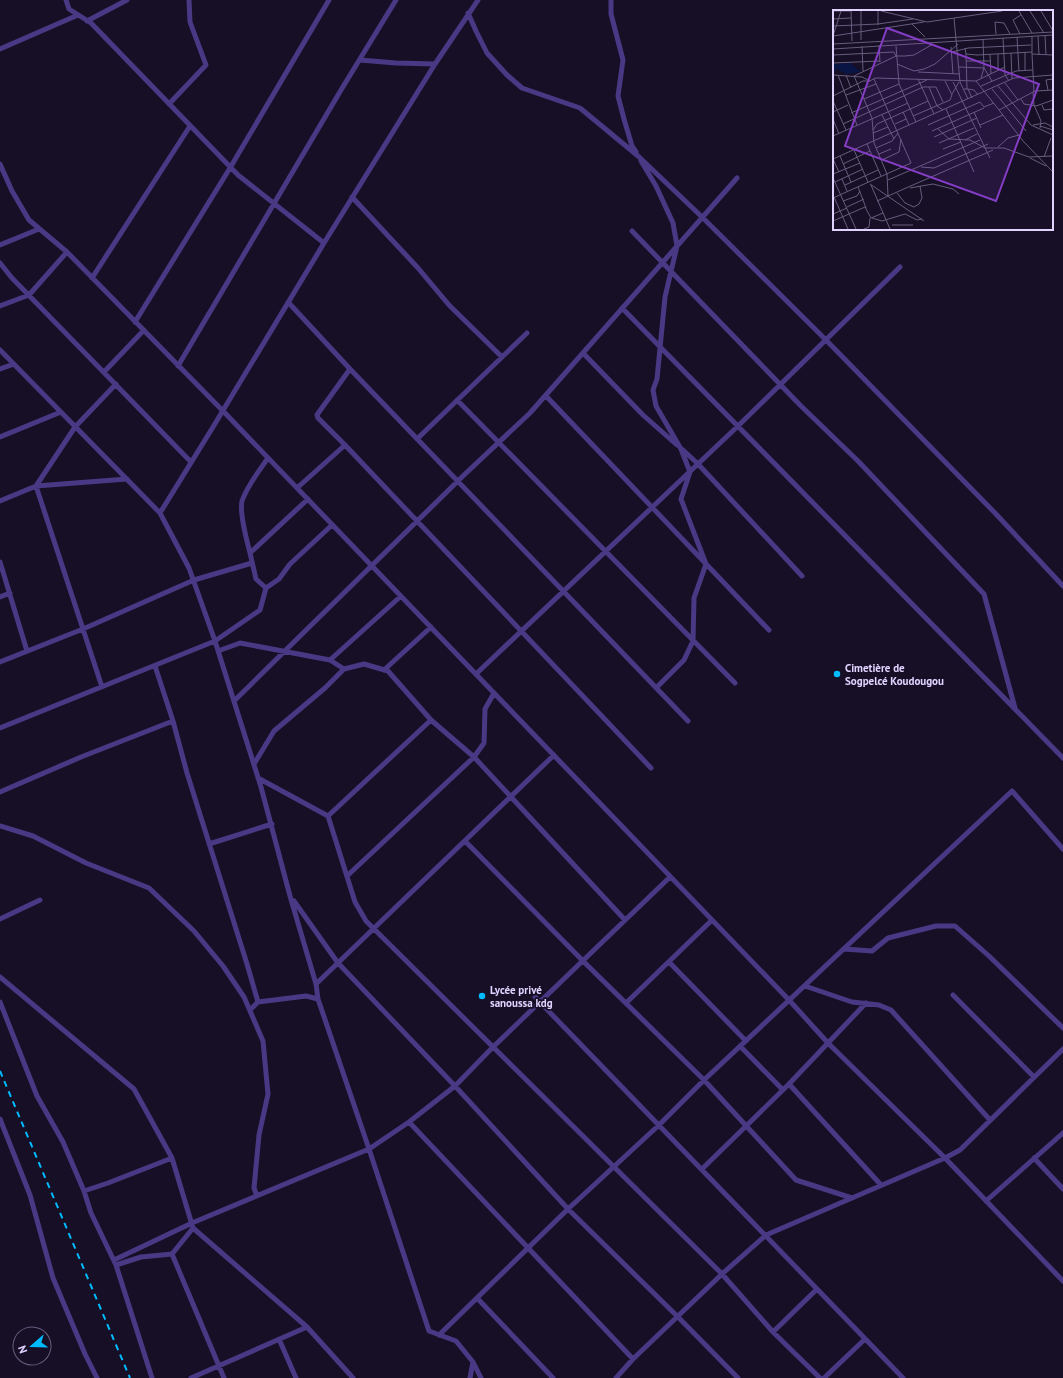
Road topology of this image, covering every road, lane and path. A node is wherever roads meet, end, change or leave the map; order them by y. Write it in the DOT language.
graph roads {
  1 [pos="66,0"];
  2 [pos="127,0"];
  3 [pos="189,0"];
  4 [pos="328,0"];
  5 [pos="396,0"];
  6 [pos="478,0"];
  7 [pos="611,0"];
  8 [pos="468,13"];
  9 [pos="78,15"];
  10 [pos="87,21"];
  11 [pos="0,49"];
  12 [pos="360,60"];
  13 [pos="435,64"];
  14 [pos="169,104"];
  15 [pos="190,126"];
  16 [pos="638,156"];
  17 [pos="0,164"];
  18 [pos="230,168"];
  19 [pos="737,178"];
  20 [pos="352,197"];
  21 [pos="274,204"];
  22 [pos="702,217"];
  23 [pos="39,229"];
  24 [pos="632,231"];
  25 [pos="324,243"];
  26 [pos="0,245"];
  27 [pos="677,246"];
  28 [pos="67,252"];
  29 [pos="0,263"];
  30 [pos="662,263"];
  31 [pos="900,267"];
  32 [pos="670,271"];
  33 [pos="92,278"];
  34 [pos="29,295"];
  35 [pos="288,302"];
  36 [pos="0,306"];
  37 [pos="622,308"];
  38 [pos="135,322"];
  39 [pos="144,330"];
  40 [pos="527,333"];
  41 [pos="826,340"];
  42 [pos="661,347"];
  43 [pos="0,350"];
  44 [pos="583,353"];
  45 [pos="502,357"];
  46 [pos="14,364"];
  47 [pos="178,366"];
  48 [pos="0,369"];
  49 [pos="350,369"];
  50 [pos="104,372"];
  51 [pos="116,384"];
  52 [pos="781,385"];
  53 [pos="546,396"];
  54 [pos="457,400"];
  55 [pos="223,411"];
  56 [pos="61,412"];
  57 [pos="738,426"];
  58 [pos="75,427"];
  59 [pos="0,437"];
  60 [pos="417,439"];
  61 [pos="499,443"];
  62 [pos="345,445"];
  63 [pos="681,449"];
  64 [pos="268,458"];
  65 [pos="192,462"];
  66 [pos="698,464"];
  67 [pos="690,472"];
  68 [pos="127,479"];
  69 [pos="458,481"];
  70 [pos="36,486"];
  71 [pos="296,488"];
  72 [pos="308,499"];
  73 [pos="0,501"];
  74 [pos="653,507"];
  75 [pos="160,513"];
  76 [pos="416,522"];
  77 [pos="332,525"];
  78 [pos="606,552"];
  79 [pos="250,554"];
  80 [pos="0,562"];
  81 [pos="252,563"];
  82 [pos="706,564"];
  83 [pos="372,566"];
  84 [pos="802,576"];
  85 [pos="194,580"];
  86 [pos="1063,586"];
  87 [pos="266,588"];
  88 [pos="564,592"];
  89 [pos="10,593"];
  90 [pos="401,596"];
  91 [pos="0,597"];
  92 [pos="431,627"];
  93 [pos="83,629"];
  94 [pos="769,630"];
  95 [pos="521,632"];
  96 [pos="215,641"];
  97 [pos="693,641"];
  98 [pos="27,651"];
  99 [pos="218,651"];
  100 [pos="284,652"];
  101 [pos="330,660"];
  102 [pos="0,662"];
  103 [pos="155,666"];
  104 [pos="344,669"];
  105 [pos="384,670"];
  106 [pos="476,674"];
  107 [pos="735,683"];
  108 [pos="102,687"];
  109 [pos="656,688"];
  110 [pos="494,693"];
  111 [pos="234,701"];
  112 [pos="1015,709"];
  113 [pos="431,720"];
  114 [pos="174,721"];
  115 [pos="688,721"];
  116 [pos="0,728"];
  117 [pos="554,755"];
  118 [pos="474,757"];
  119 [pos="1063,758"];
  120 [pos="254,764"];
  121 [pos="651,768"];
  122 [pos="258,778"];
  123 [pos="0,792"];
  124 [pos="510,797"];
  125 [pos="328,816"];
  126 [pos="272,824"];
  127 [pos="0,826"];
  128 [pos="465,840"];
  129 [pos="209,844"];
  130 [pos="1063,849"];
  131 [pos="347,876"];
  132 [pos="670,877"];
  133 [pos="290,896"];
  134 [pos="40,900"];
  135 [pos="0,919"];
  136 [pos="625,920"];
  137 [pos="712,920"];
  138 [pos="373,929"];
  139 [pos="844,949"];
  140 [pos="583,961"];
  141 [pos="669,962"];
  142 [pos="338,963"];
  143 [pos="0,977"];
  144 [pos="316,984"];
  145 [pos="805,986"];
  146 [pos="954,994"];
  147 [pos="535,997"];
  148 [pos="318,999"];
  149 [pos="789,1000"];
  150 [pos="0,1002"];
  151 [pos="258,1002"];
  152 [pos="541,1002"];
  153 [pos="626,1003"];
  154 [pos="866,1003"];
  155 [pos="250,1010"];
  156 [pos="1063,1028"];
  157 [pos="746,1041"];
  158 [pos="828,1043"];
  159 [pos="740,1046"];
  160 [pos="492,1047"];
  161 [pos="1063,1049"];
  162 [pos="1034,1077"];
  163 [pos="704,1080"];
  164 [pos="789,1084"];
  165 [pos="455,1086"];
  166 [pos="783,1090"];
  167 [pos="0,1119"];
  168 [pos="990,1120"];
  169 [pos="409,1122"];
  170 [pos="660,1125"];
  171 [pos="746,1126"];
  172 [pos="1063,1133"];
  173 [pos="370,1149"];
  174 [pos="172,1158"];
  175 [pos="946,1158"];
  176 [pos="1034,1158"];
  177 [pos="613,1166"];
  178 [pos="702,1169"];
  179 [pos="881,1185"];
  180 [pos="1063,1189"];
  181 [pos="84,1190"];
  182 [pos="256,1196"];
  183 [pos="852,1198"];
  184 [pos="986,1201"];
  185 [pos="568,1209"];
  186 [pos="192,1226"];
  187 [pos="766,1235"];
  188 [pos="528,1248"];
  189 [pos="172,1254"];
  190 [pos="115,1262"];
  191 [pos="722,1274"];
  192 [pos="1063,1281"];
  193 [pos="817,1289"];
  194 [pos="477,1298"];
  195 [pos="678,1317"];
  196 [pos="307,1327"];
  197 [pos="773,1332"];
  198 [pos="439,1335"];
  199 [pos="279,1339"];
  200 [pos="865,1339"];
  201 [pos="633,1360"];
  202 [pos="473,1362"];
  203 [pos="219,1365"];
  204 [pos="97,1378"];
  205 [pos="152,1378"];
  206 [pos="191,1378"];
  207 [pos="224,1378"];
  208 [pos="296,1378"];
  209 [pos="353,1378"];
  210 [pos="470,1378"];
  211 [pos="481,1378"];
  212 [pos="553,1378"];
  213 [pos="616,1378"];
  214 [pos="738,1378"];
  215 [pos="820,1378"];
  216 [pos="824,1378"];
  217 [pos="903,1378"];
  1 -- 9 [label="street"];
  2 -- 10 [label="street"];
  3 -- 14 [label="street"];
  4 -- 18 [label="street"];
  5 -- 12 [label="street"];
  6 -- 8 [label="street"];
  7 -- 16 [label="street"];
  8 -- 13 [label="street"];
  8 -- 16 [label="street"];
  9 -- 10 [label="street"];
  9 -- 11 [label="street"];
  10 -- 14 [label="street"];
  12 -- 13 [label="street"];
  12 -- 21 [label="street"];
  13 -- 20 [label="street"];
  14 -- 15 [label="street"];
  15 -- 18 [label="street"];
  15 -- 33 [label="street"];
  16 -- 22 [label="street"];
  16 -- 27 [label="street"];
  17 -- 23 [label="street"];
  18 -- 21 [label="street"];
  18 -- 38 [label="street"];
  19 -- 22 [label="street"];
  20 -- 25 [label="street"];
  20 -- 45 [label="street"];
  21 -- 25 [label="street"];
  21 -- 47 [label="street"];
  22 -- 27 [label="street"];
  22 -- 41 [label="street"];
  23 -- 26 [label="street"];
  23 -- 28 [label="street"];
  24 -- 30 [label="street"];
  25 -- 35 [label="street"];
  27 -- 30 [label="street"];
  27 -- 32 [label="street"];
  28 -- 33 [label="street"];
  28 -- 34 [label="street"];
  29 -- 34 [label="street"];
  30 -- 32 [label="street"];
  30 -- 37 [label="street"];
  31 -- 41 [label="street"];
  32 -- 42 [label="street"];
  32 -- 52 [label="street"];
  33 -- 38 [label="street"];
  34 -- 36 [label="street"];
  34 -- 50 [label="street"];
  35 -- 49 [label="street"];
  35 -- 55 [label="street"];
  37 -- 42 [label="street"];
  37 -- 44 [label="street"];
  38 -- 39 [label="street"];
  39 -- 47 [label="street"];
  39 -- 50 [label="street"];
  40 -- 45 [label="street"];
  41 -- 52 [label="street"];
  41 -- 86 [label="street"];
  42 -- 57 [label="street"];
  42 -- 63 [label="street"];
  43 -- 46 [label="street"];
  44 -- 53 [label="street"];
  44 -- 63 [label="street"];
  45 -- 54 [label="street"];
  46 -- 48 [label="street"];
  46 -- 56 [label="street"];
  47 -- 55 [label="street"];
  49 -- 60 [label="street"];
  49 -- 62 [label="street"];
  50 -- 51 [label="street"];
  51 -- 58 [label="street"];
  51 -- 65 [label="street"];
  52 -- 57 [label="street"];
  52 -- 112 [label="street"];
  53 -- 61 [label="street"];
  53 -- 74 [label="street"];
  54 -- 60 [label="street"];
  54 -- 61 [label="street"];
  55 -- 64 [label="street"];
  55 -- 65 [label="street"];
  56 -- 58 [label="street"];
  56 -- 59 [label="street"];
  57 -- 66 [label="street"];
  57 -- 112 [label="street"];
  58 -- 68 [label="street"];
  58 -- 70 [label="street"];
  60 -- 69 [label="street"];
  61 -- 69 [label="street"];
  61 -- 78 [label="street"];
  62 -- 71 [label="street"];
  62 -- 76 [label="street"];
  63 -- 66 [label="street"];
  63 -- 67 [label="street"];
  64 -- 71 [label="street"];
  64 -- 79 [label="street"];
  65 -- 75 [label="street"];
  66 -- 67 [label="street"];
  66 -- 84 [label="street"];
  67 -- 74 [label="street"];
  67 -- 82 [label="street"];
  68 -- 70 [label="street"];
  68 -- 75 [label="street"];
  69 -- 76 [label="street"];
  69 -- 88 [label="street"];
  70 -- 73 [label="street"];
  70 -- 93 [label="street"];
  71 -- 72 [label="street"];
  72 -- 77 [label="street"];
  72 -- 79 [label="street"];
  74 -- 78 [label="street"];
  74 -- 82 [label="street"];
  75 -- 85 [label="street"];
  76 -- 83 [label="street"];
  76 -- 95 [label="street"];
  77 -- 83 [label="street"];
  77 -- 87 [label="street"];
  78 -- 88 [label="street"];
  78 -- 97 [label="street"];
  79 -- 81 [label="street"];
  80 -- 89 [label="street"];
  81 -- 85 [label="street"];
  81 -- 87 [label="street"];
  82 -- 94 [label="street"];
  82 -- 97 [label="street"];
  83 -- 90 [label="street"];
  83 -- 100 [label="street"];
  85 -- 93 [label="street"];
  85 -- 96 [label="street"];
  87 -- 96 [label="street"];
  88 -- 95 [label="street"];
  88 -- 109 [label="street"];
  89 -- 91 [label="street"];
  89 -- 98 [label="street"];
  90 -- 92 [label="street"];
  90 -- 101 [label="street"];
  92 -- 105 [label="street"];
  92 -- 106 [label="street"];
  93 -- 98 [label="street"];
  93 -- 108 [label="street"];
  95 -- 106 [label="street"];
  95 -- 121 [label="street"];
  96 -- 99 [label="street"];
  96 -- 103 [label="street"];
  97 -- 107 [label="street"];
  97 -- 109 [label="street"];
  98 -- 102 [label="street"];
  99 -- 100 [label="street"];
  99 -- 111 [label="street"];
  100 -- 101 [label="street"];
  100 -- 111 [label="street"];
  101 -- 104 [label="street"];
  103 -- 108 [label="street"];
  103 -- 114 [label="street"];
  104 -- 105 [label="street"];
  104 -- 120 [label="street"];
  105 -- 113 [label="street"];
  106 -- 110 [label="street"];
  108 -- 116 [label="street"];
  109 -- 115 [label="street"];
  110 -- 117 [label="street"];
  110 -- 118 [label="street"];
  111 -- 120 [label="street"];
  112 -- 119 [label="street"];
  113 -- 118 [label="street"];
  113 -- 125 [label="street"];
  114 -- 123 [label="street"];
  114 -- 129 [label="street"];
  117 -- 124 [label="street"];
  117 -- 132 [label="street"];
  118 -- 124 [label="street"];
  118 -- 131 [label="street"];
  120 -- 122 [label="street"];
  122 -- 125 [label="street"];
  122 -- 126 [label="street"];
  124 -- 128 [label="street"];
  124 -- 136 [label="street"];
  125 -- 131 [label="street"];
  126 -- 129 [label="street"];
  126 -- 133 [label="street"];
  127 -- 155 [label="street"];
  128 -- 138 [label="street"];
  128 -- 140 [label="street"];
  129 -- 151 [label="street"];
  130 -- 139 [label="street"];
  131 -- 138 [label="street"];
  132 -- 136 [label="street"];
  132 -- 137 [label="street"];
  133 -- 142 [label="street"];
  133 -- 144 [label="street"];
  134 -- 135 [label="street"];
  136 -- 140 [label="street"];
  137 -- 141 [label="street"];
  137 -- 149 [label="street"];
  138 -- 142 [label="street"];
  138 -- 160 [label="street"];
  139 -- 145 [label="street"];
  139 -- 156 [label="street"];
  140 -- 152 [label="street"];
  140 -- 153 [label="street"];
  141 -- 153 [label="street"];
  141 -- 157 [label="street"];
  142 -- 144 [label="street"];
  142 -- 165 [label="street"];
  143 -- 174 [label="street"];
  144 -- 148 [label="street"];
  145 -- 149 [label="street"];
  145 -- 154 [label="street"];
  146 -- 162 [label="street"];
  147 -- 152 [label="street"];
  148 -- 151 [label="street"];
  148 -- 173 [label="street"];
  149 -- 157 [label="street"];
  149 -- 158 [label="street"];
  150 -- 181 [label="street"];
  151 -- 155 [label="street"];
  152 -- 160 [label="street"];
  152 -- 170 [label="street"];
  153 -- 163 [label="street"];
  154 -- 158 [label="street"];
  154 -- 168 [label="street"];
  155 -- 182 [label="street"];
  157 -- 159 [label="street"];
  158 -- 164 [label="street"];
  158 -- 175 [label="street"];
  159 -- 163 [label="street"];
  159 -- 166 [label="street"];
  160 -- 165 [label="street"];
  160 -- 177 [label="street"];
  161 -- 162 [label="street"];
  162 -- 168 [label="street"];
  163 -- 170 [label="street"];
  163 -- 171 [label="street"];
  164 -- 166 [label="street"];
  164 -- 179 [label="street"];
  165 -- 169 [label="street"];
  165 -- 185 [label="street"];
  166 -- 171 [label="street"];
  167 -- 204 [label="street"];
  168 -- 175 [label="street"];
  169 -- 173 [label="street"];
  169 -- 188 [label="street"];
  170 -- 177 [label="street"];
  170 -- 178 [label="street"];
  171 -- 178 [label="street"];
  171 -- 183 [label="street"];
  172 -- 176 [label="street"];
  173 -- 182 [label="street"];
  173 -- 198 [label="street"];
  174 -- 181 [label="street"];
  174 -- 186 [label="street"];
  175 -- 179 [label="street"];
  175 -- 184 [label="street"];
  176 -- 180 [label="street"];
  176 -- 184 [label="street"];
  177 -- 185 [label="street"];
  177 -- 191 [label="street"];
  178 -- 187 [label="street"];
  179 -- 183 [label="street"];
  181 -- 190 [label="street"];
  182 -- 186 [label="street"];
  183 -- 187 [label="street"];
  184 -- 192 [label="street"];
  185 -- 188 [label="street"];
  185 -- 195 [label="street"];
  186 -- 189 [label="street"];
  186 -- 190 [label="street"];
  186 -- 196 [label="street"];
  187 -- 191 [label="street"];
  187 -- 193 [label="street"];
  188 -- 194 [label="street"];
  188 -- 201 [label="street"];
  189 -- 190 [label="street"];
  189 -- 203 [label="street"];
  190 -- 205 [label="street"];
  191 -- 195 [label="street"];
  191 -- 197 [label="street"];
  193 -- 197 [label="street"];
  193 -- 200 [label="street"];
  194 -- 198 [label="street"];
  194 -- 212 [label="street"];
  195 -- 201 [label="street"];
  195 -- 214 [label="street"];
  196 -- 199 [label="street"];
  196 -- 209 [label="street"];
  197 -- 215 [label="street"];
  198 -- 202 [label="street"];
  199 -- 203 [label="street"];
  199 -- 208 [label="street"];
  200 -- 216 [label="street"];
  200 -- 217 [label="street"];
  201 -- 213 [label="street"];
  202 -- 210 [label="street"];
  202 -- 211 [label="street"];
  203 -- 206 [label="street"];
  203 -- 207 [label="street"];
}
